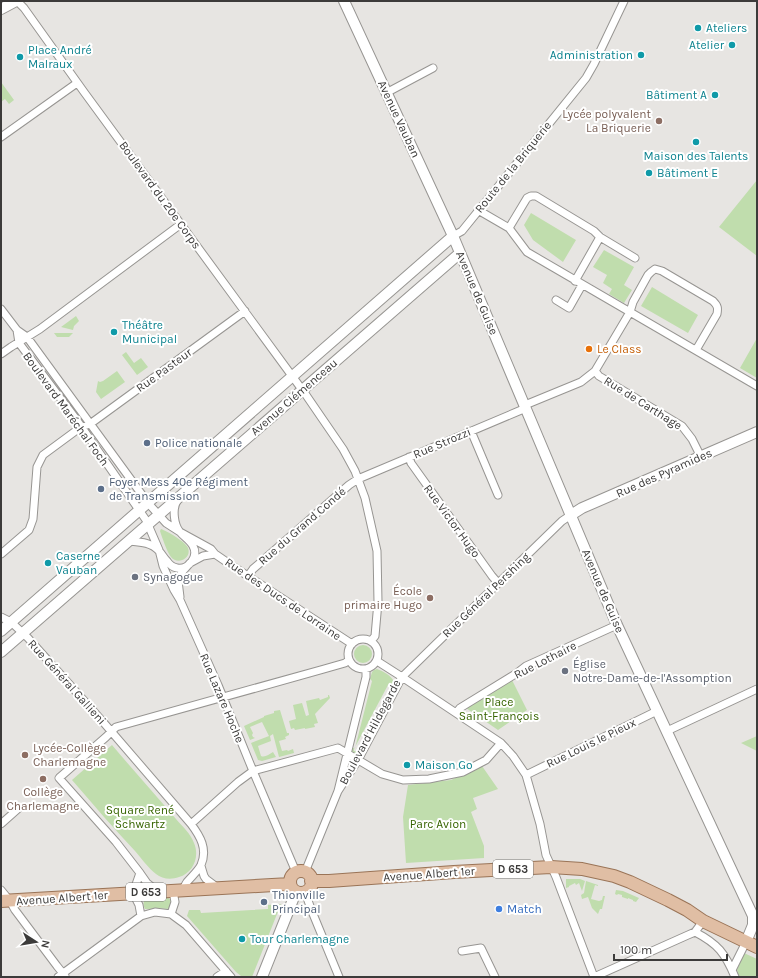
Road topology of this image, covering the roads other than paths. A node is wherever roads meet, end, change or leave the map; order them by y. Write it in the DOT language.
graph roads {
  1 [pos="16,1"];
  2 [pos="344,1"];
  3 [pos="624,1"];
  4 [pos="1,9"];
  5 [pos="433,68"];
  6 [pos="77,83"];
  7 [pos="386,93"];
  8 [pos="1,137"];
  9 [pos="478,210"];
  10 [pos="181,224"];
  11 [pos="509,228"];
  12 [pos="458,234"];
  13 [pos="600,237"];
  14 [pos="460,253"];
  15 [pos="635,258"];
  16 [pos="575,281"];
  17 [pos="582,285"];
  18 [pos="556,300"];
  19 [pos="1,309"];
  20 [pos="245,311"];
  21 [pos="630,312"];
  22 [pos="17,330"];
  23 [pos="27,337"];
  24 [pos="19,343"];
  25 [pos="696,350"];
  26 [pos="1,354"];
  27 [pos="595,371"];
  28 [pos="293,376"];
  29 [pos="757,386"];
  30 [pos="302,390"];
  31 [pos="525,407"];
  32 [pos="90,424"];
  33 [pos="81,427"];
  34 [pos="471,431"];
  35 [pos="757,432"];
  36 [pos="409,457"];
  37 [pos="701,457"];
  38 [pos="358,479"];
  39 [pos="498,495"];
  40 [pos="179,497"];
  41 [pos="148,503"];
  42 [pos="139,511"];
  43 [pos="158,515"];
  44 [pos="571,515"];
  45 [pos="148,524"];
  46 [pos="180,532"];
  47 [pos="128,541"];
  48 [pos="159,550"];
  49 [pos="1,554"];
  50 [pos="216,554"];
  51 [pos="190,563"];
  52 [pos="248,576"];
  53 [pos="498,583"];
  54 [pos="180,600"];
  55 [pos="1,617"];
  56 [pos="11,622"];
  57 [pos="617,625"];
  58 [pos="1,631"];
  59 [pos="22,634"];
  60 [pos="371,641"];
  61 [pos="352,644"];
  62 [pos="1,652"];
  63 [pos="349,660"];
  64 [pos="377,661"];
  65 [pos="366,669"];
  66 [pos="402,677"];
  67 [pos="757,689"];
  68 [pos="223,697"];
  69 [pos="657,711"];
  70 [pos="456,713"];
  71 [pos="111,731"];
  72 [pos="666,732"];
  73 [pos="501,743"];
  74 [pos="347,754"];
  75 [pos="358,760"];
  76 [pos="253,771"];
  77 [pos="526,775"];
  78 [pos="338,791"];
  79 [pos="19,808"];
  80 [pos="1,824"];
  81 [pos="191,824"];
  82 [pos="201,866"];
  83 [pos="551,867"];
  84 [pos="140,873"];
  85 [pos="304,875"];
  86 [pos="218,888"];
  87 [pos="297,889"];
  88 [pos="1,890"];
  89 [pos="178,890"];
  90 [pos="157,891"];
  91 [pos="133,893"];
  92 [pos="5,901"];
  93 [pos="172,914"];
  94 [pos="755,915"];
  95 [pos="141,916"];
  96 [pos="702,920"];
  97 [pos="695,932"];
  98 [pos="752,945"];
  99 [pos="462,951"];
  100 [pos="226,971"];
  101 [pos="734,974"];
  102 [pos="63,976"];
  103 [pos="217,977"];
  104 [pos="231,977"];
  105 [pos="262,977"];
  106 [pos="339,977"];
  107 [pos="495,977"];
  108 [pos="594,977"];
  1 -- 4 [label="street"];
  1 -- 6 [label="street, Boulevard du 20e Corps"];
  2 -- 7 [label="street, Avenue Vauban"];
  3 -- 9 [label="street, Route de la Briquerie"];
  5 -- 7 [label="street"];
  6 -- 8 [label="street"];
  6 -- 10 [label="street, Boulevard du 20e Corps"];
  7 -- 12 [label="street, Avenue Vauban"];
  9 -- 11 [label="street"];
  9 -- 12 [label="street, Route de la Briquerie"];
  10 -- 20 [label="street, Boulevard du 20e Corps"];
  10 -- 23 [label="street"];
  11 -- 13 [label="street"];
  11 -- 16 [label="street"];
  12 -- 14 [label="street, Avenue de Guise"];
  12 -- 28 [label="street, Avenue Clémenceau"];
  13 -- 15 [label="street"];
  13 -- 16 [label="street"];
  14 -- 30 [label="street, Avenue Clémenceau"];
  14 -- 31 [label="street, Avenue de Guise"];
  16 -- 17 [label="street"];
  17 -- 18 [label="street"];
  17 -- 21 [label="street"];
  19 -- 22 [label="street, Boulevard Maréchal Foch"];
  20 -- 28 [label="street, Boulevard du 20e Corps"];
  20 -- 32 [label="street, Rue Pasteur"];
  21 -- 25 [label="street"];
  21 -- 25 [label="street"];
  21 -- 27 [label="street"];
  22 -- 23 [label="street, Boulevard Maréchal Foch"];
  22 -- 24 [label="street, Boulevard Maréchal Foch"];
  23 -- 24 [label="street"];
  23 -- 32 [label="street, Boulevard Maréchal Foch"];
  24 -- 26 [label="street"];
  24 -- 33 [label="street, Boulevard Maréchal Foch"];
  25 -- 29 [label="street"];
  27 -- 31 [label="street, Rue Strozzi"];
  27 -- 37 [label="street, Rue de Carthage"];
  28 -- 30 [label="street, Boulevard du 20e Corps"];
  28 -- 41 [label="street, Avenue Clémenceau"];
  30 -- 38 [label="street"];
  30 -- 40 [label="street, Avenue Clémenceau"];
  31 -- 34 [label="street, Rue Strozzi"];
  31 -- 44 [label="street, Avenue de Guise"];
  32 -- 33 [label="street, Rue Pasteur"];
  32 -- 41 [label="street, Boulevard Maréchal Foch"];
  33 -- 42 [label="street, Boulevard Maréchal Foch"];
  33 -- 49 [label="street, Rue Pasteur"];
  34 -- 36 [label="street, Rue Strozzi"];
  34 -- 39 [label="street"];
  35 -- 37 [label="street, Rue des Pyramides"];
  36 -- 38 [label="street, Rue Strozzi"];
  36 -- 53 [label="street, Rue Victor Hugo"];
  37 -- 44 [label="street, Rue des Pyramides"];
  38 -- 52 [label="street, Rue du Grand Condé"];
  38 -- 60 [label="street"];
  40 -- 43 [label="street, Avenue Clémenceau"];
  40 -- 46 [label="street"];
  41 -- 42 [label="street, Avenue Clémenceau"];
  41 -- 43 [label="street, Rue des Ducs de Lorraine"];
  42 -- 45 [label="street, Boulevard Maréchal Foch"];
  42 -- 56 [label="street, Avenue Clémenceau"];
  43 -- 45 [label="street, Avenue Clémenceau"];
  43 -- 46 [label="street, Rue des Ducs de Lorraine"];
  44 -- 53 [label="street, Rue Général Pershing"];
  44 -- 57 [label="street, Avenue de Guise"];
  45 -- 47 [label="street, Avenue Clémenceau"];
  45 -- 48 [label="street, Rue Lazare Hoche"];
  46 -- 50 [label="street, Rue des Ducs de Lorraine"];
  46 -- 51 [label="street"];
  47 -- 48 [label="street"];
  47 -- 59 [label="street, Avenue Clémenceau"];
  48 -- 51 [label="street, Rue des Ducs de Lorraine"];
  48 -- 54 [label="street, Rue Lazare Hoche"];
  50 -- 51 [label="street, Rue des Ducs de Lorraine"];
  50 -- 52 [label="street, Rue des Ducs de Lorraine"];
  51 -- 54 [label="street"];
  52 -- 61 [label="street, Rue des Ducs de Lorraine"];
  53 -- 66 [label="street, Rue Général Pershing"];
  54 -- 68 [label="street, Rue Lazare Hoche"];
  55 -- 56 [label="street"];
  56 -- 58 [label="street, Avenue Clémenceau"];
  56 -- 59 [label="street, Rue Général Gallieni"];
  57 -- 69 [label="street, Avenue de Guise"];
  57 -- 70 [label="street, Rue Lothaire"];
  59 -- 62 [label="street, Avenue Clémenceau"];
  59 -- 71 [label="street, Rue Général Gallieni"];
  60 -- 61 [label="street"];
  60 -- 64 [label="street"];
  61 -- 63 [label="street"];
  63 -- 65 [label="street"];
  63 -- 68 [label="street"];
  64 -- 65 [label="street"];
  64 -- 66 [label="street, Boulevard Hildegarde"];
  65 -- 74 [label="street, Boulevard Hildegarde"];
  66 -- 70 [label="street"];
  66 -- 75 [label="street, Boulevard Hildegarde"];
  67 -- 72 [label="street"];
  68 -- 71 [label="street"];
  68 -- 76 [label="street, Rue Lazare Hoche"];
  69 -- 72 [label="street, Avenue de Guise"];
  69 -- 77 [label="street, Rue Louis le Pieux"];
  70 -- 73 [label="street"];
  71 -- 81 [label="street"];
  71 -- 84 [label="street"];
  72 -- 94 [label="street, Avenue de Guise"];
  73 -- 75 [label="street"];
  73 -- 77 [label="street"];
  74 -- 75 [label="street"];
  74 -- 76 [label="street"];
  74 -- 78 [label="street, Boulevard Hildegarde"];
  75 -- 78 [label="street, Boulevard Hildegarde"];
  76 -- 81 [label="street"];
  76 -- 85 [label="street, Rue Lazare Hoche"];
  77 -- 83 [label="street"];
  78 -- 85 [label="street, Boulevard Hildegarde"];
  79 -- 80 [label="street"];
  81 -- 82 [label="street"];
  82 -- 86 [label="street"];
  82 -- 89 [label="street"];
  83 -- 85 [label="main road, Avenue Albert 1er / D 653"];
  83 -- 96 [label="main road, Avenue Albert 1er / D 653"];
  83 -- 108 [label="street"];
  84 -- 90 [label="street"];
  84 -- 91 [label="street"];
  85 -- 87 [label="main road"];
  85 -- 87 [label="main road"];
  86 -- 87 [label="main road, Avenue Albert 1er / D 653"];
  86 -- 89 [label="main road, Avenue Albert 1er / D 653"];
  87 -- 105 [label="street"];
  87 -- 106 [label="street"];
  88 -- 92 [label="street"];
  89 -- 90 [label="main road, Avenue Albert 1er / D 653"];
  89 -- 93 [label="street"];
  90 -- 91 [label="main road, Avenue Albert 1er / D 653"];
  91 -- 92 [label="main road, Avenue Albert 1er / D 653"];
  91 -- 95 [label="street"];
  92 -- 102 [label="street"];
  93 -- 95 [label="street"];
  93 -- 100 [label="street"];
  94 -- 98 [label="street, Avenue de Guise"];
  95 -- 102 [label="street"];
  96 -- 97 [label="street"];
  96 -- 98 [label="main road, Avenue Albert 1er / D 653"];
  97 -- 101 [label="street"];
  97 -- 108 [label="street"];
  98 -- 101 [label="street"];
  99 -- 107 [label="street"];
  100 -- 103 [label="street"];
  100 -- 104 [label="street"];
}
